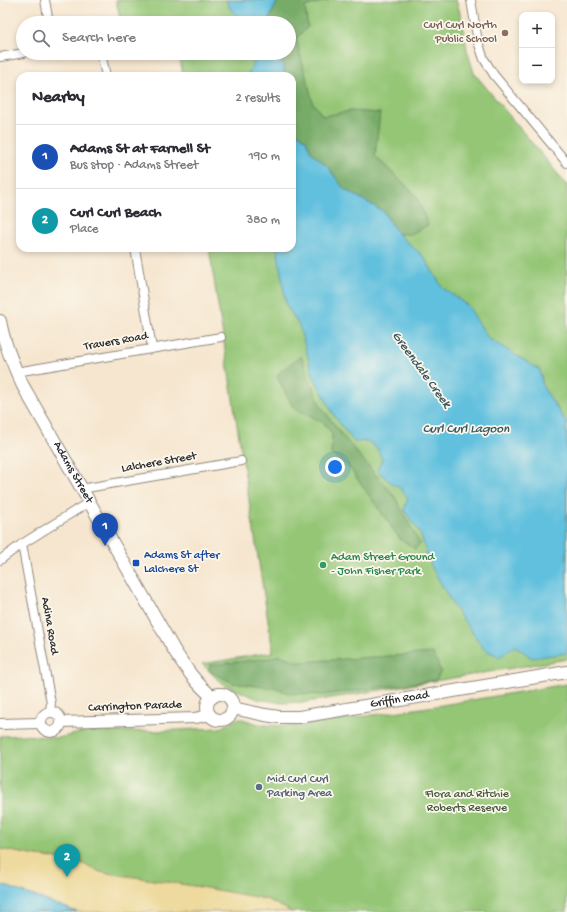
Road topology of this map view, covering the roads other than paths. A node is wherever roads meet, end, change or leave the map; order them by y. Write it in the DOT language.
graph roads {
  1 [pos="44,0"];
  2 [pos="471,0"];
  3 [pos="47,16"];
  4 [pos="16,54"];
  5 [pos="0,57"];
  6 [pos="103,60"];
  7 [pos="105,72"];
  8 [pos="567,163"];
  9 [pos="136,252"];
  10 [pos="0,321"];
  11 [pos="221,336"];
  12 [pos="152,348"];
  13 [pos="16,372"];
  14 [pos="241,461"];
  15 [pos="81,488"];
  16 [pos="89,502"];
  17 [pos="22,544"];
  18 [pos="0,560"];
  19 [pos="567,672"];
  20 [pos="213,697"];
  21 [pos="233,708"];
  22 [pos="50,712"];
  23 [pos="210,715"];
  24 [pos="61,722"];
  25 [pos="40,723"];
  26 [pos="0,724"];
  1 -- 3 [label="street"];
  2 -- 8 [label="street"];
  4 -- 5 [label="street"];
  6 -- 7 [label="street"];
  9 -- 12 [label="street"];
  10 -- 13 [label="main road, Adams Street"];
  11 -- 12 [label="street, Travers Road"];
  12 -- 13 [label="street, Travers Road"];
  13 -- 15 [label="main road, Adams Street"];
  14 -- 15 [label="street, Lalchere Street"];
  15 -- 16 [label="main road, Adams Street"];
  16 -- 17 [label="street"];
  16 -- 20 [label="main road, Adams Street"];
  17 -- 18 [label="street"];
  17 -- 22 [label="street, Adina Road"];
  19 -- 21 [label="main road, Griffin Road"];
  20 -- 21 [label="main road"];
  20 -- 23 [label="main road"];
  21 -- 23 [label="main road"];
  22 -- 24 [label="street"];
  22 -- 25 [label="street"];
  23 -- 24 [label="street, Carrington Parade"];
  24 -- 25 [label="street"];
  25 -- 26 [label="street"];
}
